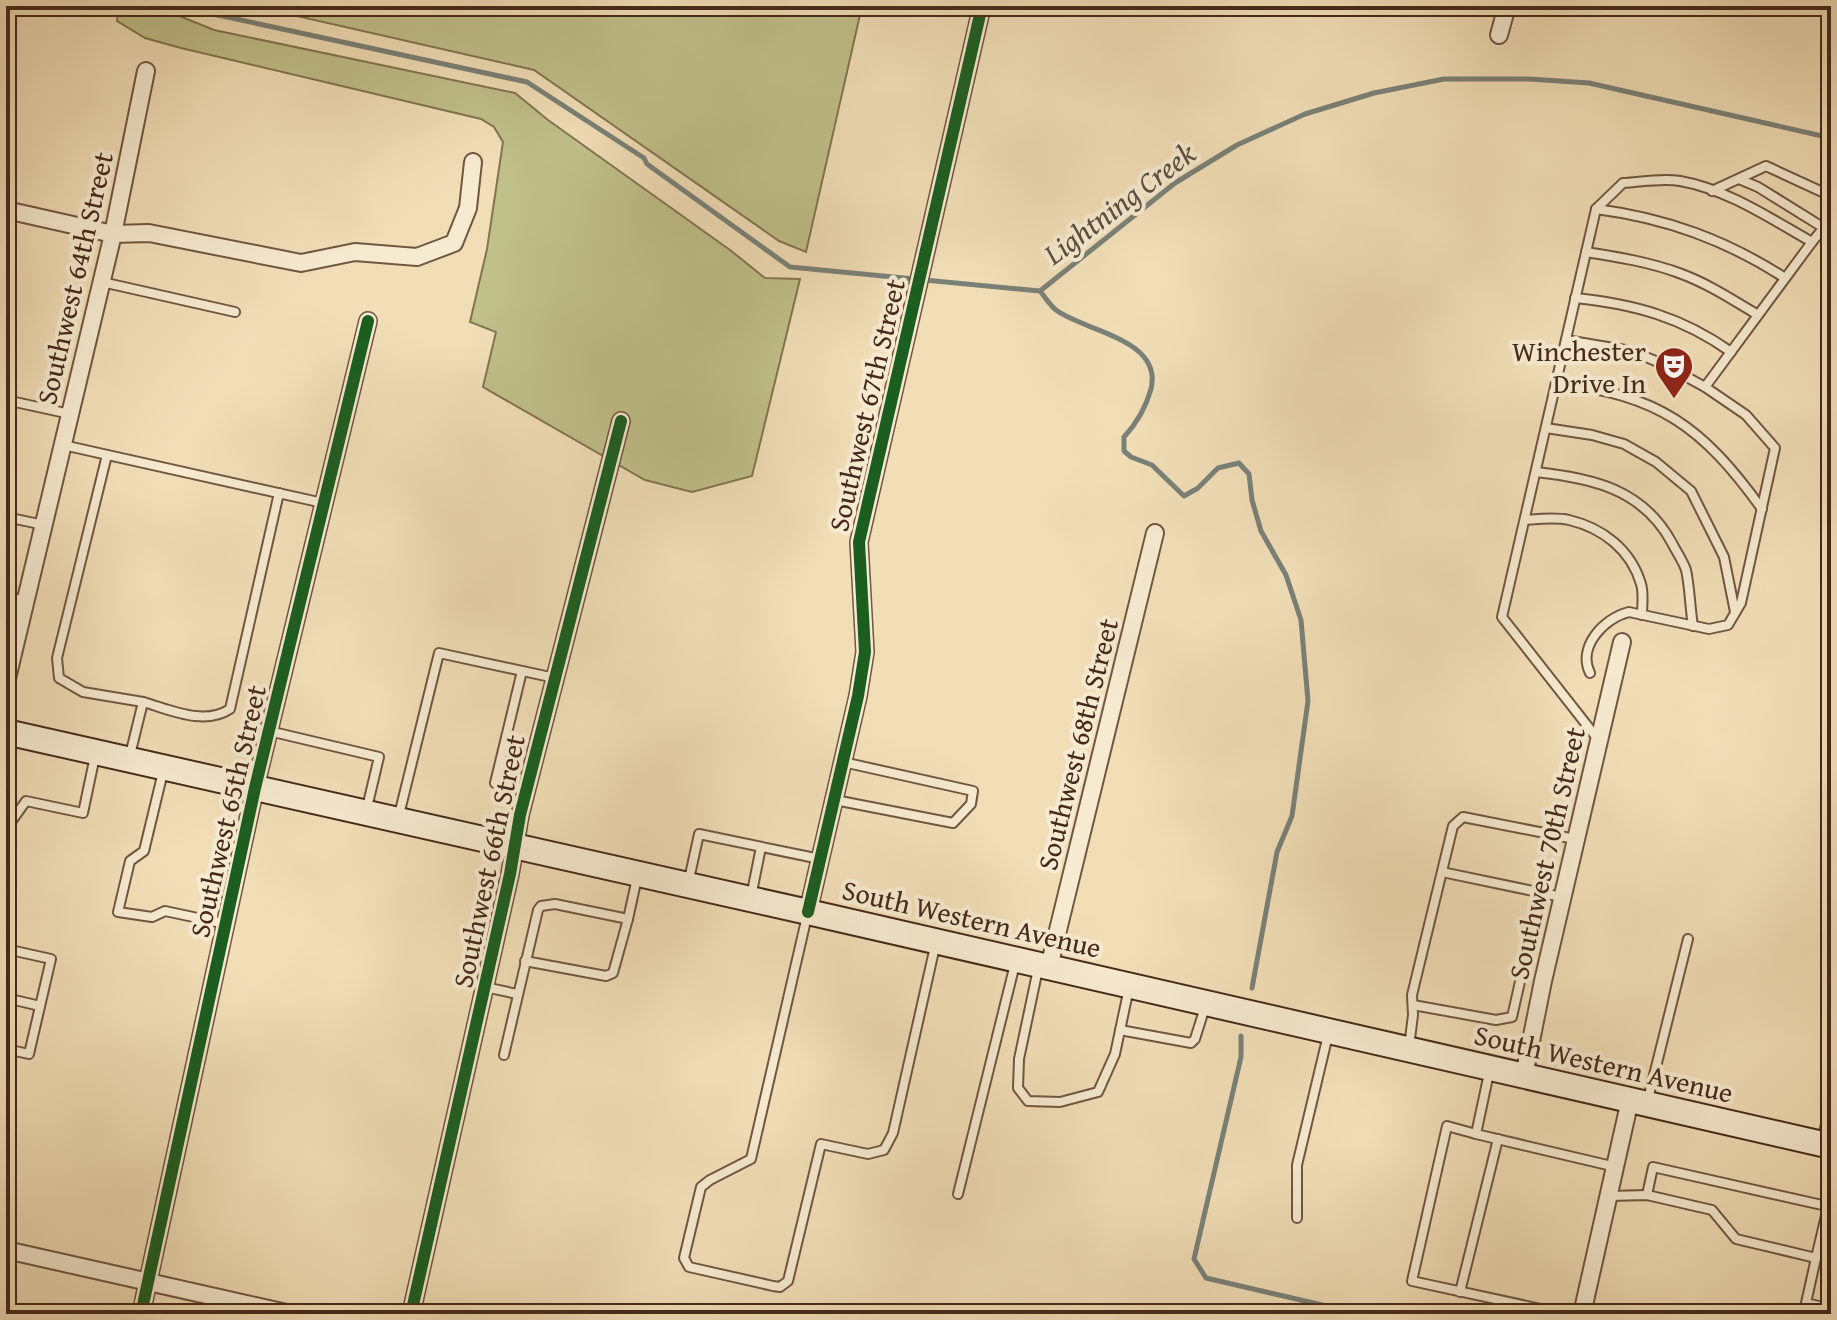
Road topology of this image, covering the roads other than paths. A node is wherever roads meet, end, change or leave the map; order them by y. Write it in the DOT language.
graph roads {
  1 [pos="982,6"];
  2 [pos="1507,6"];
  3 [pos="1499,35"];
  4 [pos="146,71"];
  5 [pos="473,162"];
  6 [pos="1739,179"];
  7 [pos="1712,191"];
  8 [pos="1831,196"];
  9 [pos="1596,209"];
  10 [pos="6,210"];
  11 [pos="1831,211"];
  12 [pos="1824,228"];
  13 [pos="113,234"];
  14 [pos="1812,242"];
  15 [pos="1586,252"];
  16 [pos="1785,278"];
  17 [pos="102,282"];
  18 [pos="1575,298"];
  19 [pos="235,312"];
  20 [pos="1758,315"];
  21 [pos="368,321"];
  22 [pos="1566,340"];
  23 [pos="1731,352"];
  24 [pos="1556,383"];
  25 [pos="1705,387"];
  26 [pos="6,400"];
  27 [pos="70,414"];
  28 [pos="621,421"];
  29 [pos="1546,428"];
  30 [pos="63,445"];
  31 [pos="107,455"];
  32 [pos="1536,472"];
  33 [pos="279,493"];
  34 [pos="324,504"];
  35 [pos="1762,509"];
  36 [pos="6,517"];
  37 [pos="1525,520"];
  38 [pos="44,525"];
  39 [pos="1155,533"];
  40 [pos="6,596"];
  41 [pos="26,601"];
  42 [pos="1736,613"];
  43 [pos="1642,615"];
  44 [pos="1693,626"];
  45 [pos="1622,642"];
  46 [pos="522,671"];
  47 [pos="1590,673"];
  48 [pos="555,678"];
  49 [pos="6,683"];
  50 [pos="1599,691"];
  51 [pos="143,702"];
  52 [pos="1607,708"];
  53 [pos="269,731"];
  54 [pos="6,732"];
  55 [pos="1599,740"];
  56 [pos="96,752"];
  57 [pos="129,760"];
  58 [pos="843,762"];
  59 [pos="165,768"];
  60 [pos="255,788"];
  61 [pos="526,790"];
  62 [pos="835,800"];
  63 [pos="366,813"];
  64 [pos="398,820"];
  65 [pos="6,829"];
  66 [pos="1576,839"];
  67 [pos="515,846"];
  68 [pos="761,847"];
  69 [pos="820,859"];
  70 [pos="1442,872"];
  71 [pos="638,874"];
  72 [pos="688,885"];
  73 [pos="1540,893"];
  74 [pos="1562,898"];
  75 [pos="751,899"];
  76 [pos="808,912"];
  77 [pos="628,919"];
  78 [pos="226,924"];
  79 [pos="1688,939"];
  80 [pos="936,941"];
  81 [pos="6,949"];
  82 [pos="525,961"];
  83 [pos="1035,963"];
  84 [pos="1129,985"];
  85 [pos="485,987"];
  86 [pos="517,994"];
  87 [pos="6,998"];
  88 [pos="1206,1003"];
  89 [pos="1413,1005"];
  90 [pos="40,1006"];
  91 [pos="1513,1010"];
  92 [pos="1537,1013"];
  93 [pos="1120,1030"];
  94 [pos="1329,1031"];
  95 [pos="6,1049"];
  96 [pos="1408,1049"];
  97 [pos="504,1055"];
  98 [pos="1490,1068"];
  99 [pos="1524,1076"];
  100 [pos="1639,1102"];
  101 [pos="1831,1103"];
  102 [pos="1476,1134"];
  103 [pos="1498,1139"];
  104 [pos="1826,1144"];
  105 [pos="1616,1167"];
  106 [pos="958,1194"];
  107 [pos="1831,1194"];
  108 [pos="1647,1195"];
  109 [pos="1609,1196"];
  110 [pos="1830,1207"];
  111 [pos="1297,1218"];
  112 [pos="6,1250"];
  113 [pos="1816,1258"];
  114 [pos="149,1282"];
  115 [pos="1460,1292"];
  116 [pos="1831,1309"];
  117 [pos="141,1314"];
  118 [pos="291,1314"];
  119 [pos="411,1314"];
  120 [pos="1564,1314"];
  121 [pos="1582,1314"];
  1 -- 58 [label="street, Southwest 67th Street"];
  2 -- 3 [label="street"];
  4 -- 13 [label="street, Southwest 64th Street"];
  5 -- 13 [label="street"];
  6 -- 7 [label="lane"];
  6 -- 8 [label="lane"];
  6 -- 12 [label="lane"];
  7 -- 9 [label="lane"];
  7 -- 14 [label="lane"];
  9 -- 15 [label="lane"];
  9 -- 16 [label="lane"];
  10 -- 13 [label="street"];
  11 -- 12 [label="lane"];
  12 -- 14 [label="lane"];
  13 -- 17 [label="street, Southwest 64th Street"];
  14 -- 16 [label="lane"];
  15 -- 18 [label="lane"];
  15 -- 20 [label="lane"];
  16 -- 20 [label="lane"];
  17 -- 19 [label="lane"];
  17 -- 27 [label="street, Southwest 64th Street"];
  18 -- 22 [label="lane"];
  18 -- 23 [label="lane"];
  20 -- 23 [label="lane"];
  21 -- 34 [label="street, Southwest 65th Street"];
  22 -- 24 [label="lane"];
  22 -- 25 [label="lane"];
  23 -- 25 [label="lane"];
  24 -- 29 [label="lane"];
  24 -- 35 [label="lane"];
  25 -- 35 [label="lane"];
  26 -- 27 [label="lane"];
  27 -- 30 [label="street, Southwest 64th Street"];
  28 -- 48 [label="street, Southwest 66th Street"];
  29 -- 32 [label="lane"];
  29 -- 42 [label="lane"];
  30 -- 31 [label="lane"];
  30 -- 38 [label="street, Southwest 64th Street"];
  31 -- 33 [label="lane"];
  31 -- 51 [label="lane"];
  32 -- 37 [label="lane"];
  32 -- 44 [label="lane"];
  33 -- 34 [label="lane"];
  33 -- 51 [label="lane"];
  34 -- 53 [label="street, Southwest 65th Street"];
  35 -- 42 [label="lane"];
  36 -- 38 [label="lane"];
  37 -- 43 [label="lane"];
  37 -- 55 [label="lane"];
  38 -- 41 [label="street, Southwest 64th Street"];
  39 -- 83 [label="street, Southwest 68th Street"];
  40 -- 41 [label="lane"];
  41 -- 49 [label="street, Southwest 64th Street"];
  42 -- 44 [label="lane"];
  43 -- 44 [label="lane"];
  43 -- 47 [label="lane"];
  45 -- 52 [label="street, Southwest 70th Street"];
  46 -- 48 [label="lane"];
  46 -- 61 [label="lane"];
  46 -- 64 [label="lane"];
  48 -- 61 [label="street, Southwest 66th Street"];
  50 -- 52 [label="lane"];
  51 -- 57 [label="lane"];
  52 -- 55 [label="street, Southwest 70th Street"];
  53 -- 60 [label="street, Southwest 65th Street"];
  53 -- 63 [label="lane"];
  54 -- 56 [label="main road, South Western Avenue"];
  55 -- 66 [label="street, Southwest 70th Street"];
  56 -- 57 [label="main road, South Western Avenue"];
  56 -- 65 [label="lane"];
  57 -- 59 [label="main road, South Western Avenue"];
  58 -- 62 [label="street, Southwest 67th Street"];
  58 -- 62 [label="lane"];
  59 -- 60 [label="main road, South Western Avenue"];
  59 -- 78 [label="lane"];
  60 -- 63 [label="main road, South Western Avenue"];
  60 -- 78 [label="street, Southwest 65th Street"];
  61 -- 67 [label="street, Southwest 66th Street"];
  62 -- 69 [label="street, Southwest 67th Street"];
  63 -- 64 [label="main road, South Western Avenue"];
  64 -- 67 [label="main road, South Western Avenue"];
  66 -- 70 [label="lane"];
  66 -- 74 [label="street, Southwest 70th Street"];
  67 -- 71 [label="main road, South Western Avenue"];
  67 -- 85 [label="street, Southwest 66th Street"];
  68 -- 69 [label="lane"];
  68 -- 72 [label="lane"];
  68 -- 75 [label="lane"];
  69 -- 76 [label="street, Southwest 67th Street"];
  70 -- 73 [label="lane"];
  70 -- 89 [label="lane"];
  71 -- 72 [label="main road, South Western Avenue"];
  71 -- 77 [label="lane"];
  72 -- 75 [label="main road, South Western Avenue"];
  73 -- 74 [label="lane"];
  73 -- 91 [label="lane"];
  74 -- 92 [label="street, Southwest 70th Street"];
  75 -- 76 [label="main road, South Western Avenue"];
  76 -- 80 [label="main road, South Western Avenue"];
  76 -- 80 [label="lane"];
  77 -- 82 [label="lane"];
  77 -- 82 [label="lane"];
  78 -- 114 [label="street, Southwest 65th Street"];
  79 -- 100 [label="lane"];
  80 -- 83 [label="main road, South Western Avenue"];
  81 -- 90 [label="lane"];
  82 -- 86 [label="lane"];
  83 -- 84 [label="main road, South Western Avenue"];
  83 -- 93 [label="lane"];
  83 -- 106 [label="lane"];
  84 -- 88 [label="main road, South Western Avenue"];
  84 -- 93 [label="lane"];
  85 -- 86 [label="lane"];
  85 -- 119 [label="street, Southwest 66th Street"];
  86 -- 97 [label="lane"];
  87 -- 90 [label="lane"];
  88 -- 93 [label="lane"];
  88 -- 94 [label="main road, South Western Avenue"];
  89 -- 91 [label="lane"];
  89 -- 96 [label="lane"];
  90 -- 95 [label="lane"];
  91 -- 92 [label="lane"];
  92 -- 99 [label="street, Southwest 70th Street"];
  94 -- 96 [label="main road, South Western Avenue"];
  94 -- 111 [label="lane"];
  96 -- 98 [label="main road, South Western Avenue"];
  98 -- 99 [label="main road, South Western Avenue"];
  98 -- 102 [label="lane"];
  99 -- 100 [label="main road, South Western Avenue"];
  100 -- 104 [label="main road, South Western Avenue"];
  100 -- 105 [label="street"];
  101 -- 104 [label="lane"];
  102 -- 103 [label="lane"];
  102 -- 115 [label="lane"];
  103 -- 105 [label="lane"];
  103 -- 115 [label="lane"];
  105 -- 109 [label="street"];
  107 -- 110 [label="lane"];
  108 -- 109 [label="lane"];
  108 -- 110 [label="lane"];
  108 -- 113 [label="lane"];
  109 -- 121 [label="street"];
  110 -- 113 [label="lane"];
  112 -- 114 [label="street"];
  113 -- 116 [label="lane"];
  114 -- 117 [label="street, Southwest 65th Street"];
  114 -- 118 [label="street"];
  115 -- 120 [label="lane"];
}
